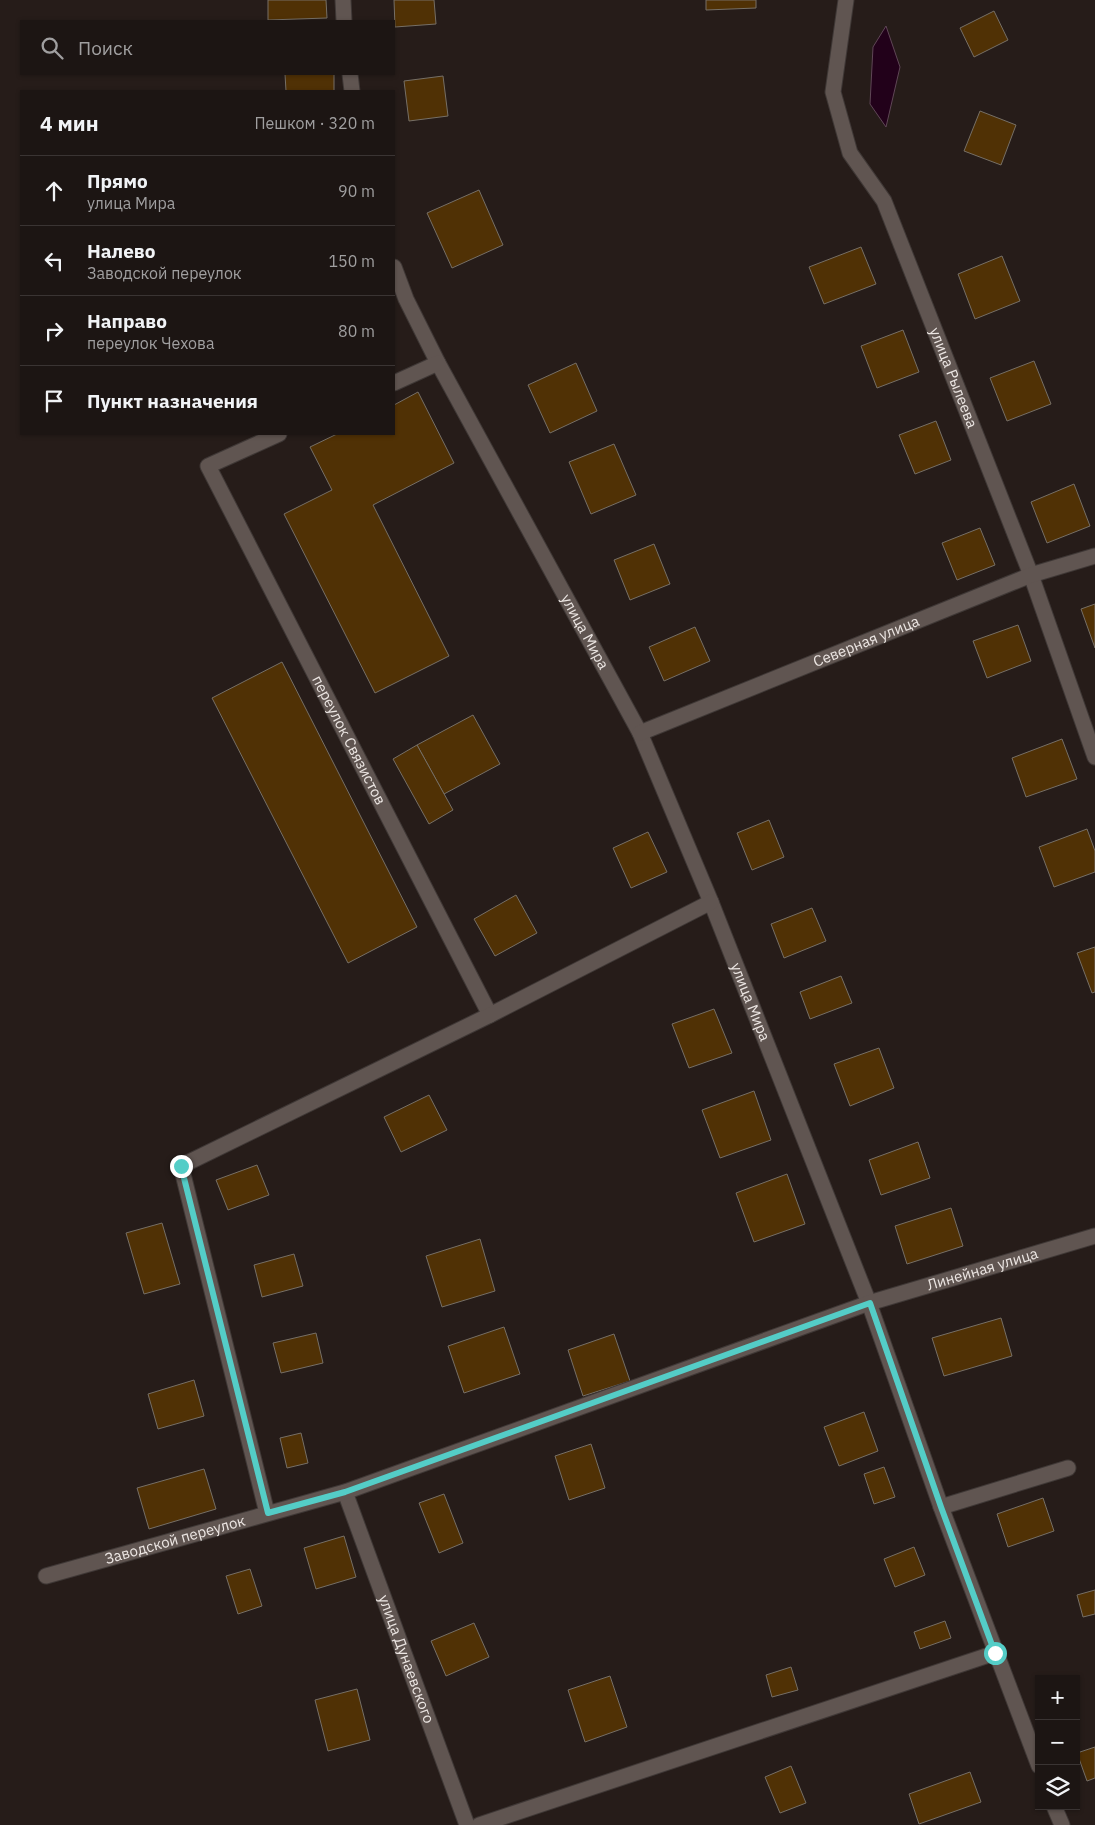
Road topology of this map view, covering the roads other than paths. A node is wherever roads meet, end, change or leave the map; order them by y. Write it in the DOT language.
graph roads {
  1 [pos="343,0"];
  2 [pos="846,0"];
  3 [pos="344,20"];
  4 [pos="350,75"];
  5 [pos="352,90"];
  6 [pos="395,270"];
  7 [pos="438,363"];
  8 [pos="395,383"];
  9 [pos="277,435"];
  10 [pos="1095,556"];
  11 [pos="1031,575"];
  12 [pos="640,734"];
  13 [pos="1095,757"];
  14 [pos="711,902"];
  15 [pos="490,1015"];
  16 [pos="1095,1236"];
  17 [pos="870,1303"];
  18 [pos="1068,1468"];
  19 [pos="345,1492"];
  20 [pos="941,1507"];
  21 [pos="268,1513"];
  22 [pos="46,1576"];
  23 [pos="995,1653"];
  24 [pos="1039,1765"];
  25 [pos="1056,1810"];
  26 [pos="467,1825"];
  27 [pos="479,1825"];
  28 [pos="1062,1825"];
  1 -- 3 [label="street"];
  2 -- 11 [label="street, улица Рылеева"];
  4 -- 5 [label="street"];
  6 -- 7 [label="street, улица Мира"];
  7 -- 8 [label="street"];
  7 -- 12 [label="street, улица Мира"];
  9 -- 15 [label="street, переулок Связистов"];
  10 -- 11 [label="street, Северная улица"];
  11 -- 12 [label="street, Северная улица"];
  11 -- 13 [label="street, улица Рылеева"];
  12 -- 14 [label="street, улица Мира"];
  14 -- 15 [label="street"];
  14 -- 17 [label="street, улица Мира"];
  15 -- 21 [label="street"];
  16 -- 17 [label="street, Линейная улица"];
  17 -- 19 [label="street, Заводской переулок"];
  17 -- 20 [label="street, улица Мира"];
  18 -- 20 [label="street"];
  19 -- 21 [label="street, Заводской переулок"];
  19 -- 26 [label="street, улица Дунаевского"];
  20 -- 23 [label="street, улица Мира"];
  21 -- 22 [label="street, Заводской переулок"];
  23 -- 24 [label="street, улица Мира"];
  23 -- 27 [label="street"];
  25 -- 28 [label="street"];
}
